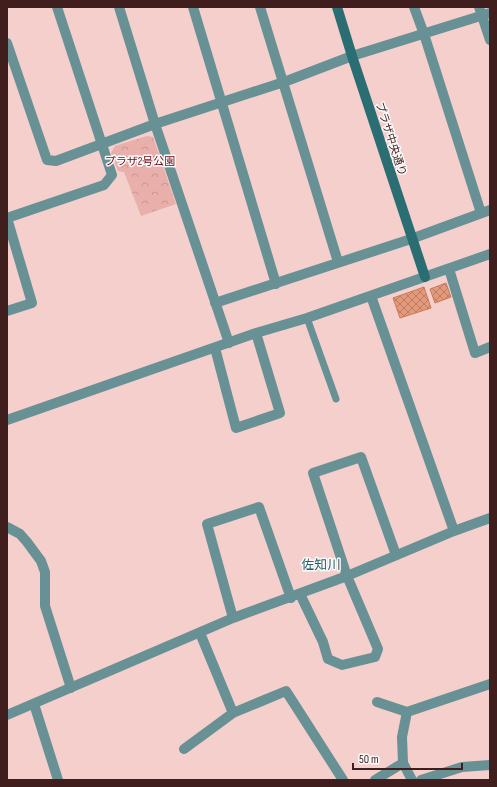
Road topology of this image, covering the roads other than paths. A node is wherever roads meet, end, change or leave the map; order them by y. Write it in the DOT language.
graph roads {
  1 [pos="57,7"];
  2 [pos="119,7"];
  3 [pos="193,7"];
  4 [pos="260,7"];
  5 [pos="337,7"];
  6 [pos="414,7"];
  7 [pos="484,12"];
  8 [pos="423,33"];
  9 [pos="490,40"];
  10 [pos="7,44"];
  11 [pos="352,56"];
  12 [pos="284,82"];
  13 [pos="222,102"];
  14 [pos="155,124"];
  15 [pos="102,144"];
  16 [pos="485,212"];
  17 [pos="7,218"];
  18 [pos="411,239"];
  19 [pos="490,254"];
  20 [pos="338,262"];
  21 [pos="449,269"];
  22 [pos="425,277"];
  23 [pos="276,284"];
  24 [pos="371,296"];
  25 [pos="215,303"];
  26 [pos="7,311"];
  27 [pos="307,318"];
  28 [pos="256,333"];
  29 [pos="229,343"];
  30 [pos="490,347"];
  31 [pos="215,348"];
  32 [pos="336,399"];
  33 [pos="7,420"];
  34 [pos="490,518"];
  35 [pos="7,527"];
  36 [pos="454,530"];
  37 [pos="396,555"];
  38 [pos="347,576"];
  39 [pos="295,596"];
  40 [pos="233,618"];
  41 [pos="200,633"];
  42 [pos="490,684"];
  43 [pos="71,688"];
  44 [pos="377,702"];
  45 [pos="34,704"];
  46 [pos="407,712"];
  47 [pos="233,713"];
  48 [pos="7,715"];
  49 [pos="184,749"];
  50 [pos="403,763"];
  51 [pos="490,765"];
  52 [pos="58,780"];
  53 [pos="343,780"];
  54 [pos="375,780"];
  55 [pos="412,780"];
  56 [pos="421,780"];
  1 -- 15 [label="street"];
  2 -- 14 [label="street"];
  3 -- 13 [label="street"];
  4 -- 12 [label="street"];
  5 -- 11 [label="street, プラザ中央通り"];
  6 -- 8 [label="street"];
  7 -- 8 [label="street"];
  7 -- 9 [label="street"];
  8 -- 11 [label="street"];
  8 -- 16 [label="street"];
  10 -- 15 [label="street"];
  11 -- 12 [label="street"];
  11 -- 18 [label="street, プラザ中央通り"];
  12 -- 13 [label="street"];
  12 -- 20 [label="street"];
  13 -- 14 [label="street"];
  13 -- 23 [label="street"];
  14 -- 15 [label="street"];
  14 -- 25 [label="street"];
  15 -- 17 [label="street"];
  16 -- 18 [label="street"];
  17 -- 26 [label="street"];
  18 -- 20 [label="street"];
  18 -- 22 [label="street, プラザ中央通り"];
  19 -- 21 [label="street"];
  20 -- 23 [label="street"];
  21 -- 22 [label="street"];
  21 -- 30 [label="street"];
  22 -- 24 [label="street"];
  23 -- 25 [label="street"];
  24 -- 27 [label="street"];
  24 -- 36 [label="street"];
  25 -- 29 [label="street"];
  27 -- 28 [label="street"];
  27 -- 32 [label="lane"];
  28 -- 29 [label="street"];
  28 -- 31 [label="street"];
  29 -- 31 [label="street"];
  31 -- 33 [label="street"];
  34 -- 36 [label="street"];
  35 -- 43 [label="street"];
  36 -- 37 [label="street"];
  37 -- 38 [label="street"];
  37 -- 38 [label="street"];
  38 -- 39 [label="street"];
  38 -- 39 [label="street"];
  39 -- 40 [label="street"];
  39 -- 40 [label="street"];
  40 -- 41 [label="street"];
  41 -- 43 [label="street"];
  41 -- 47 [label="street"];
  42 -- 46 [label="street"];
  43 -- 45 [label="street"];
  44 -- 46 [label="street"];
  45 -- 48 [label="street"];
  45 -- 52 [label="street"];
  46 -- 50 [label="street"];
  47 -- 49 [label="street"];
  47 -- 53 [label="street"];
  50 -- 54 [label="street"];
  50 -- 55 [label="street"];
  51 -- 56 [label="street"];
}
